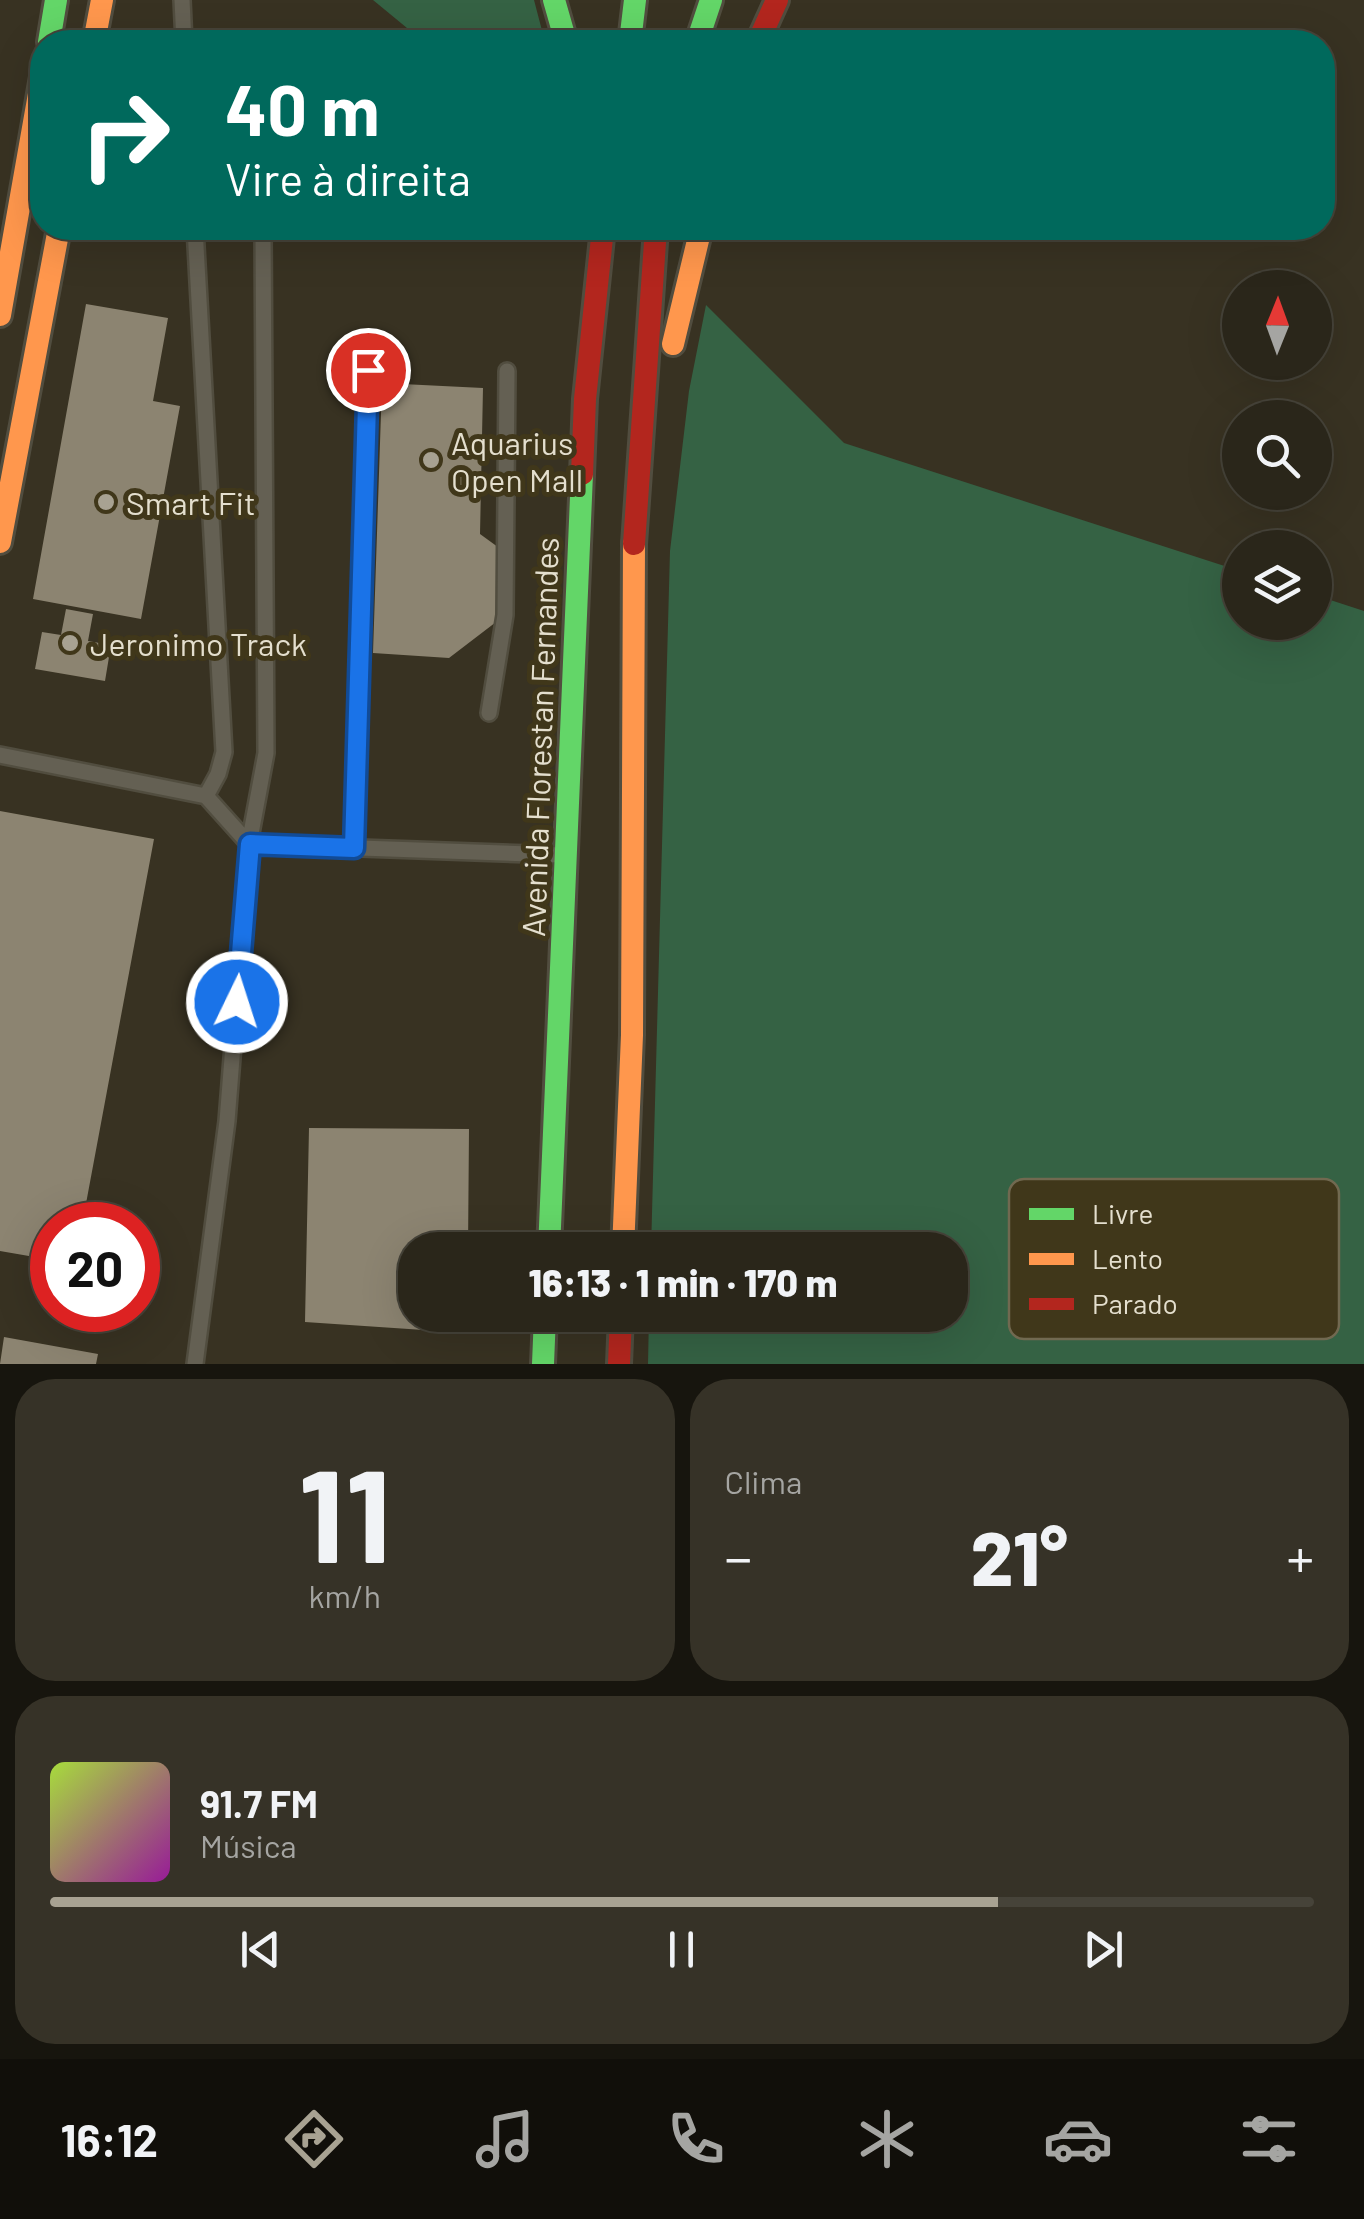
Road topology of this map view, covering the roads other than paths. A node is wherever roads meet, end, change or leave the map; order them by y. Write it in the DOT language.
graph roads {
  1 [pos="56,0"];
  2 [pos="102,0"];
  3 [pos="182,0"];
  4 [pos="554,0"];
  5 [pos="635,0"];
  6 [pos="711,0"];
  7 [pos="777,0"];
  8 [pos="51,30"];
  9 [pos="96,30"];
  10 [pos="183,30"];
  11 [pos="563,30"];
  12 [pos="631,30"];
  13 [pos="701,30"];
  14 [pos="763,30"];
  15 [pos="30,145"];
  16 [pos="57,240"];
  17 [pos="196,240"];
  18 [pos="263,240"];
  19 [pos="590,240"];
  20 [pos="601,240"];
  21 [pos="655,240"];
  22 [pos="698,240"];
  23 [pos="595,281"];
  24 [pos="0,315"];
  25 [pos="368,370"];
  26 [pos="507,371"];
  27 [pos="0,542"];
  28 [pos="633,561"];
  29 [pos="490,712"];
  30 [pos="0,755"];
  31 [pos="206,796"];
  32 [pos="250,844"];
  33 [pos="354,848"];
  34 [pos="567,855"];
  35 [pos="549,1232"];
  36 [pos="625,1232"];
  37 [pos="545,1332"];
  38 [pos="620,1332"];
  39 [pos="196,1364"];
  40 [pos="543,1364"];
  41 [pos="619,1364"];
  1 -- 8 [label="main road"];
  2 -- 9 [label="main road"];
  3 -- 10 [label="lane"];
  4 -- 11 [label="main road"];
  5 -- 12 [label="main road"];
  6 -- 13 [label="main road"];
  7 -- 14 [label="main road"];
  15 -- 24 [label="main road"];
  16 -- 27 [label="main road"];
  17 -- 31 [label="lane"];
  18 -- 32 [label="lane"];
  19 -- 23 [label="main road"];
  20 -- 23 [label="main road, Avenida Florestan Fernandes"];
  21 -- 28 [label="main road"];
  22 -- 28 [label="main road"];
  23 -- 34 [label="main road, Avenida Florestan Fernandes"];
  25 -- 33 [label="lane"];
  26 -- 29 [label="lane"];
  28 -- 36 [label="main road"];
  30 -- 31 [label="lane"];
  31 -- 32 [label="lane"];
  32 -- 33 [label="lane"];
  32 -- 39 [label="lane"];
  33 -- 34 [label="lane"];
  34 -- 35 [label="main road, Avenida Florestan Fernandes"];
  37 -- 40 [label="main road"];
  38 -- 41 [label="main road"];
}
